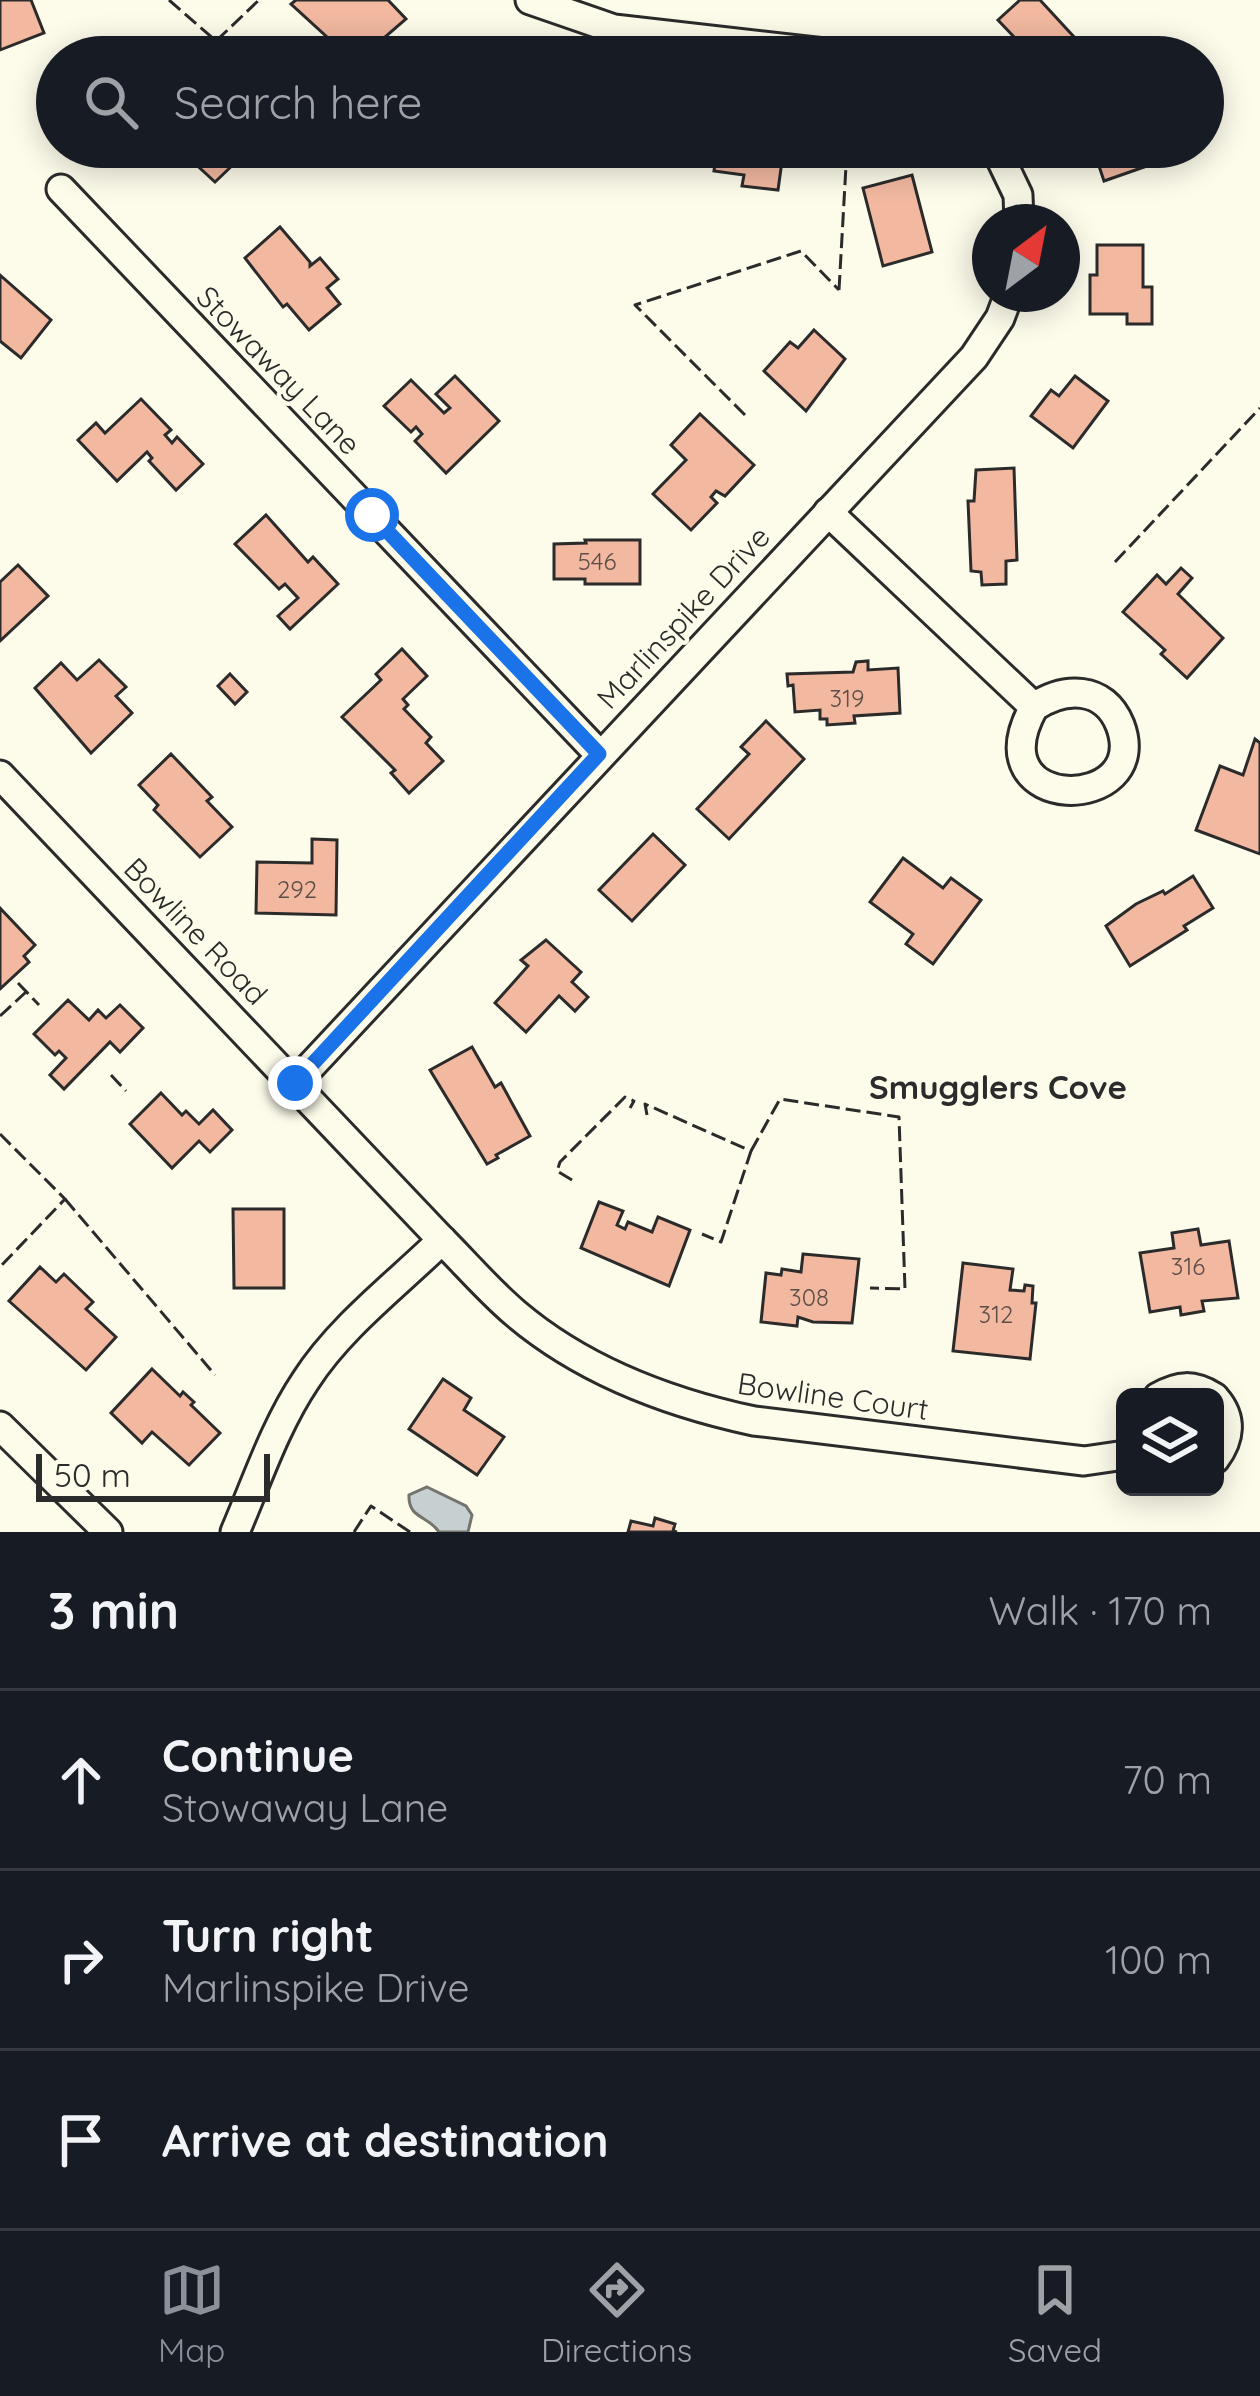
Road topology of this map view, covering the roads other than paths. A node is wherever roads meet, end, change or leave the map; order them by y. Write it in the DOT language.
graph roads {
  1 [pos="530,0"];
  2 [pos="676,36"];
  3 [pos="1005,168"];
  4 [pos="61,189"];
  5 [pos="1018,204"];
  6 [pos="1002,312"];
  7 [pos="828,512"];
  8 [pos="1034,706"];
  9 [pos="599,754"];
  10 [pos="0,775"];
  11 [pos="295,1083"];
  12 [pos="442,1240"];
  13 [pos="1224,1408"];
  14 [pos="0,1426"];
  15 [pos="1224,1447"];
  16 [pos="1116,1459"];
  17 [pos="108,1532"];
  18 [pos="235,1532"];
  1 -- 2 [label="street"];
  3 -- 5 [label="street"];
  4 -- 9 [label="street, Stowaway Lane"];
  6 -- 7 [label="street, Marlinspike Drive"];
  7 -- 8 [label="street"];
  7 -- 9 [label="street, Marlinspike Drive"];
  9 -- 11 [label="street, Marlinspike Drive"];
  10 -- 11 [label="street, Bowline Road"];
  11 -- 12 [label="street, Bowline Road"];
  12 -- 16 [label="street, Bowline Court"];
  12 -- 18 [label="street"];
  13 -- 15 [label="street"];
  14 -- 17 [label="street"];
}
